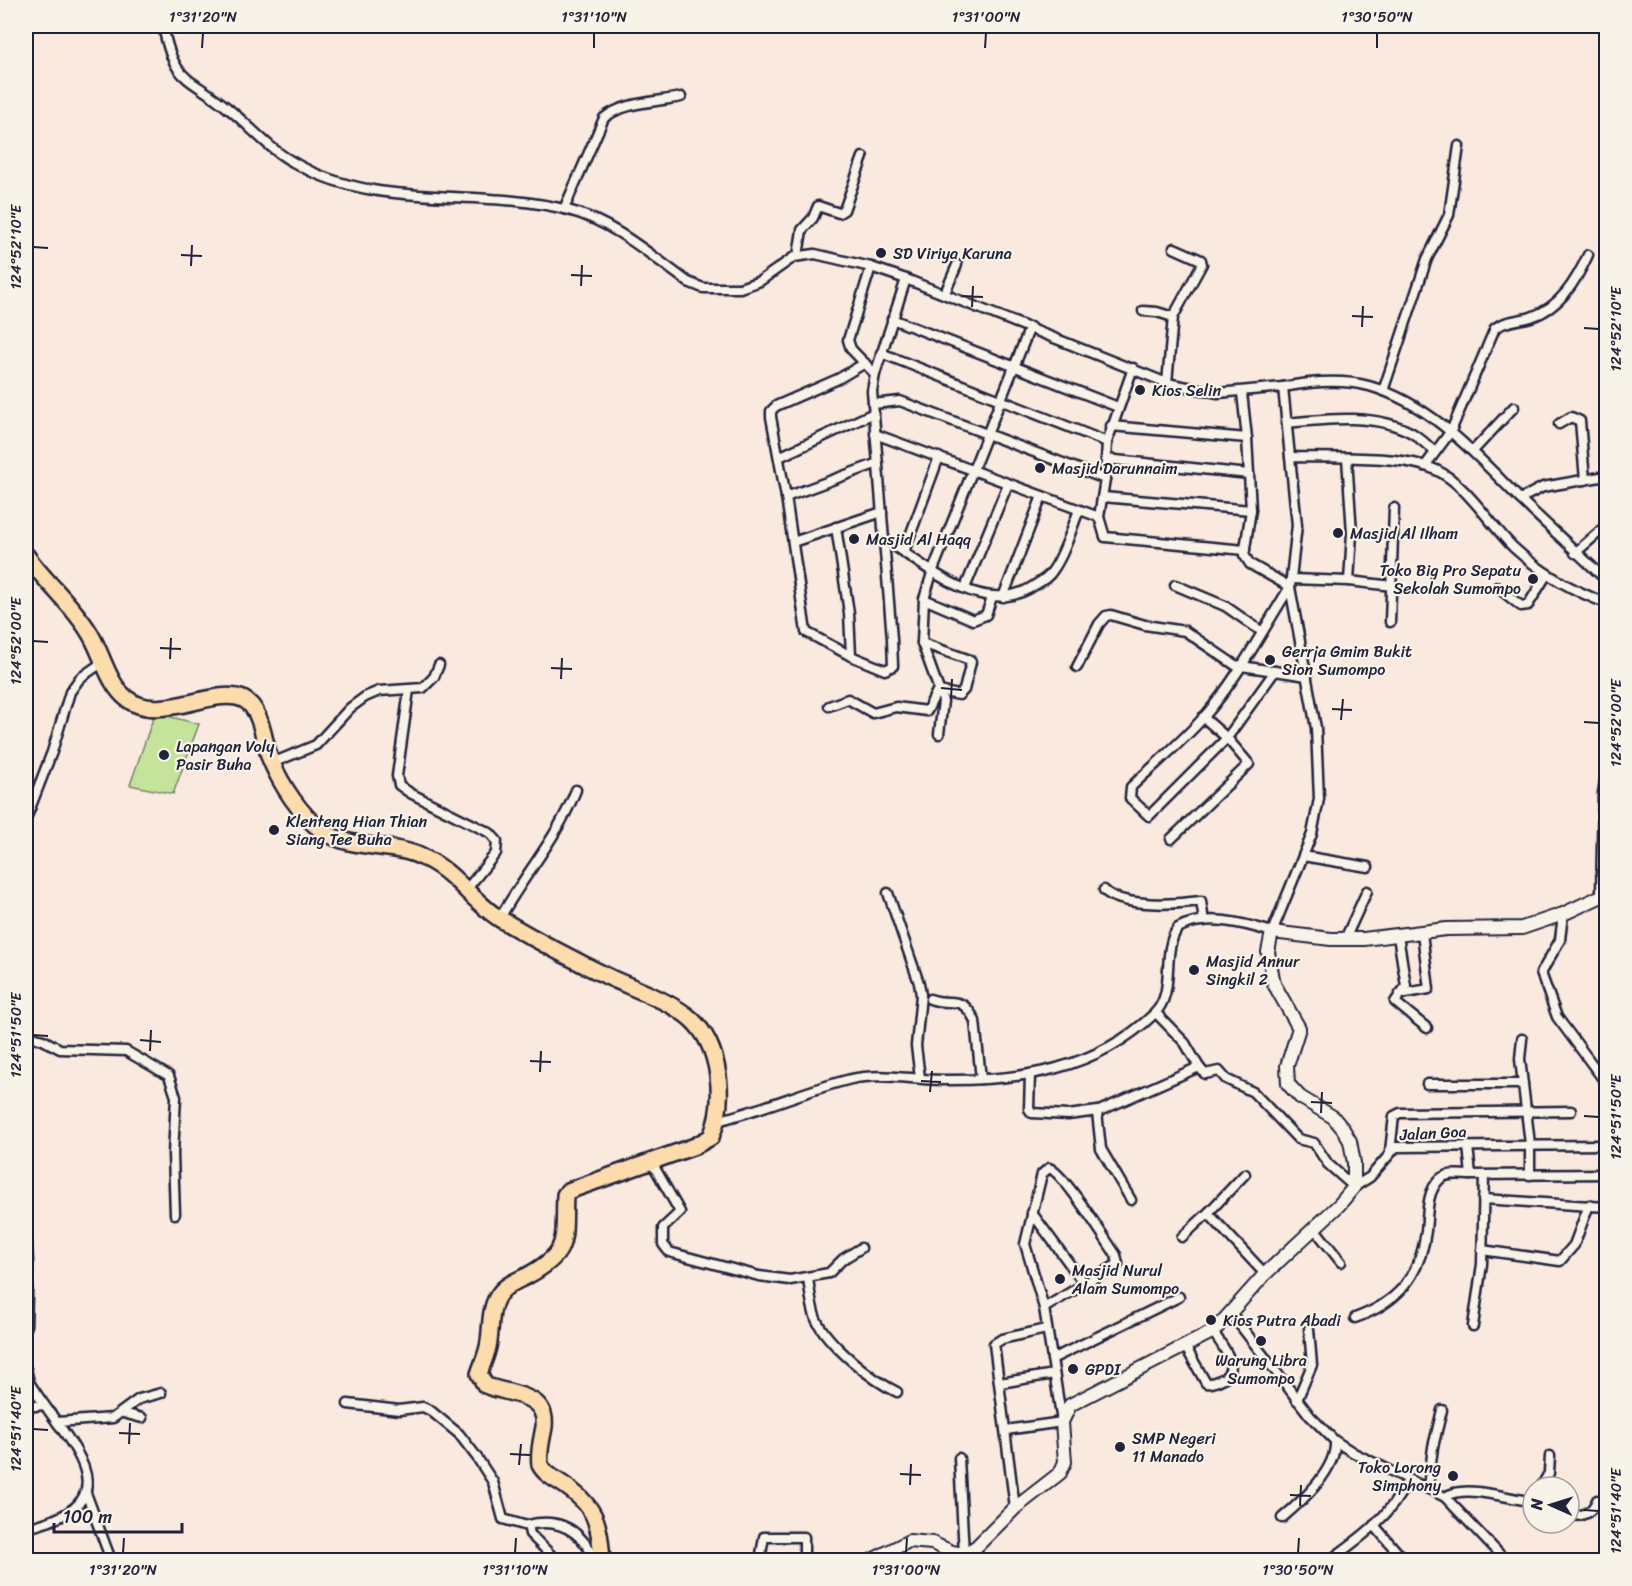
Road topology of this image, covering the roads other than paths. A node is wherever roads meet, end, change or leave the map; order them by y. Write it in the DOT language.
graph roads {
  1 [pos="163,26"];
  2 [pos="681,97"];
  3 [pos="1459,146"];
  4 [pos="863,157"];
  5 [pos="564,209"];
  6 [pos="1174,248"];
  7 [pos="1588,255"];
  8 [pos="798,256"];
  9 [pos="957,265"];
  10 [pos="871,267"];
  11 [pos="906,279"];
  12 [pos="945,293"];
  13 [pos="1143,311"];
  14 [pos="1173,317"];
  15 [pos="892,319"];
  16 [pos="1030,327"];
  17 [pos="881,353"];
  18 [pos="865,363"];
  19 [pos="1015,366"];
  20 [pos="1133,368"];
  21 [pos="875,374"];
  22 [pos="1167,383"];
  23 [pos="1283,387"];
  24 [pos="1383,391"];
  25 [pos="1242,393"];
  26 [pos="1000,400"];
  27 [pos="1118,407"];
  28 [pos="1514,407"];
  29 [pos="873,408"];
  30 [pos="1287,423"];
  31 [pos="1559,424"];
  32 [pos="1111,426"];
  33 [pos="1451,431"];
  34 [pos="875,434"];
  35 [pos="987,436"];
  36 [pos="1246,438"];
  37 [pos="1107,442"];
  38 [pos="1434,451"];
  39 [pos="1473,451"];
  40 [pos="779,457"];
  41 [pos="939,457"];
  42 [pos="1290,457"];
  43 [pos="1347,458"];
  44 [pos="1106,459"];
  45 [pos="878,463"];
  46 [pos="1425,466"];
  47 [pos="975,470"];
  48 [pos="1249,474"];
  49 [pos="1606,476"];
  50 [pos="1105,479"];
  51 [pos="1585,480"];
  52 [pos="1008,484"];
  53 [pos="1042,496"];
  54 [pos="786,497"];
  55 [pos="1103,497"];
  56 [pos="1520,499"];
  57 [pos="1394,508"];
  58 [pos="1079,510"];
  59 [pos="1251,510"];
  60 [pos="882,512"];
  61 [pos="1099,516"];
  62 [pos="1606,526"];
  63 [pos="836,527"];
  64 [pos="885,540"];
  65 [pos="793,542"];
  66 [pos="1245,550"];
  67 [pos="904,552"];
  68 [pos="1575,553"];
  69 [pos="26,555"];
  70 [pos="933,570"];
  71 [pos="1547,574"];
  72 [pos="1606,580"];
  73 [pos="1349,581"];
  74 [pos="1290,583"];
  75 [pos="1175,585"];
  76 [pos="1393,586"];
  77 [pos="1497,587"];
  78 [pos="965,588"];
  79 [pos="992,597"];
  80 [pos="1003,597"];
  81 [pos="924,599"];
  82 [pos="1606,603"];
  83 [pos="1390,622"];
  84 [pos="1261,631"];
  85 [pos="922,643"];
  86 [pos="851,656"];
  87 [pos="103,663"];
  88 [pos="438,665"];
  89 [pos="1241,666"];
  90 [pos="1077,667"];
  91 [pos="1275,671"];
  92 [pos="1307,676"];
  93 [pos="409,690"];
  94 [pos="938,690"];
  95 [pos="829,706"];
  96 [pos="1203,717"];
  97 [pos="939,734"];
  98 [pos="1227,738"];
  99 [pos="272,763"];
  100 [pos="1606,774"];
  101 [pos="576,790"];
  102 [pos="26,819"];
  103 [pos="1171,839"];
  104 [pos="1604,851"];
  105 [pos="1304,856"];
  106 [pos="1368,867"];
  107 [pos="466,890"];
  108 [pos="1104,890"];
  109 [pos="1367,891"];
  110 [pos="888,892"];
  111 [pos="1604,895"];
  112 [pos="1563,914"];
  113 [pos="500,918"];
  114 [pos="1204,921"];
  115 [pos="1272,932"];
  116 [pos="1422,933"];
  117 [pos="1398,936"];
  118 [pos="1345,939"];
  119 [pos="1399,994"];
  120 [pos="930,999"];
  121 [pos="1156,1013"];
  122 [pos="1427,1028"];
  123 [pos="26,1035"];
  124 [pos="1522,1039"];
  125 [pos="1199,1067"];
  126 [pos="1030,1074"];
  127 [pos="920,1078"];
  128 [pos="981,1078"];
  129 [pos="1606,1083"];
  130 [pos="1427,1084"];
  131 [pos="1523,1084"];
  132 [pos="1098,1111"];
  133 [pos="1527,1111"];
  134 [pos="1571,1111"];
  135 [pos="716,1121"];
  136 [pos="1530,1144"];
  137 [pos="1606,1145"];
  138 [pos="1468,1146"];
  139 [pos="1390,1151"];
  140 [pos="651,1161"];
  141 [pos="1245,1174"];
  142 [pos="1606,1174"];
  143 [pos="1472,1175"];
  144 [pos="1484,1175"];
  145 [pos="1530,1175"];
  146 [pos="1354,1187"];
  147 [pos="1483,1199"];
  148 [pos="1131,1200"];
  149 [pos="1589,1205"];
  150 [pos="1606,1207"];
  151 [pos="1032,1213"];
  152 [pos="1208,1213"];
  153 [pos="175,1214"];
  154 [pos="1314,1228"];
  155 [pos="26,1230"];
  156 [pos="1182,1237"];
  157 [pos="861,1248"];
  158 [pos="1482,1250"];
  159 [pos="1341,1262"];
  160 [pos="1265,1274"];
  161 [pos="808,1278"];
  162 [pos="1085,1285"];
  163 [pos="1179,1297"];
  164 [pos="1044,1308"];
  165 [pos="1230,1312"];
  166 [pos="1354,1317"];
  167 [pos="1473,1326"];
  168 [pos="26,1328"];
  169 [pos="1046,1329"];
  170 [pos="1309,1329"];
  171 [pos="1213,1332"];
  172 [pos="1185,1346"];
  173 [pos="1052,1359"];
  174 [pos="26,1369"];
  175 [pos="1054,1374"];
  176 [pos="1000,1383"];
  177 [pos="897,1392"];
  178 [pos="161,1393"];
  179 [pos="1298,1400"];
  180 [pos="348,1404"];
  181 [pos="44,1405"];
  182 [pos="26,1407"];
  183 [pos="1442,1410"];
  184 [pos="123,1413"];
  185 [pos="142,1418"];
  186 [pos="57,1422"];
  187 [pos="1062,1422"];
  188 [pos="1006,1430"];
  189 [pos="1335,1441"];
  190 [pos="1550,1456"];
  191 [pos="959,1458"];
  192 [pos="1548,1475"];
  193 [pos="1408,1480"];
  194 [pos="1428,1487"];
  195 [pos="86,1493"];
  196 [pos="1445,1497"];
  197 [pos="1521,1498"];
  198 [pos="1597,1500"];
  199 [pos="1015,1508"];
  200 [pos="1581,1515"];
  201 [pos="1282,1518"];
  202 [pos="1374,1525"];
  203 [pos="526,1526"];
  204 [pos="26,1528"];
  205 [pos="964,1554"];
  206 [pos="111,1560"];
  207 [pos="556,1560"];
  208 [pos="595,1560"];
  209 [pos="602,1560"];
  210 [pos="760,1560"];
  211 [pos="804,1560"];
  212 [pos="872,1560"];
  213 [pos="1330,1560"];
  214 [pos="1404,1560"];
  215 [pos="1505,1560"];
  1 -- 5 [label="street"];
  2 -- 5 [label="street"];
  3 -- 24 [label="street"];
  4 -- 8 [label="street"];
  5 -- 8 [label="street"];
  6 -- 14 [label="street"];
  7 -- 33 [label="street"];
  8 -- 10 [label="street"];
  9 -- 12 [label="street"];
  10 -- 11 [label="street"];
  10 -- 18 [label="street"];
  11 -- 12 [label="street"];
  11 -- 15 [label="street"];
  12 -- 16 [label="street"];
  13 -- 14 [label="street"];
  14 -- 22 [label="street"];
  15 -- 17 [label="street"];
  15 -- 19 [label="street"];
  16 -- 19 [label="street"];
  16 -- 20 [label="street"];
  17 -- 21 [label="street"];
  17 -- 26 [label="street"];
  18 -- 21 [label="street"];
  18 -- 40 [label="street"];
  19 -- 26 [label="street"];
  19 -- 27 [label="street"];
  20 -- 22 [label="street"];
  20 -- 27 [label="street"];
  21 -- 29 [label="street"];
  22 -- 25 [label="street"];
  23 -- 24 [label="street"];
  23 -- 25 [label="street"];
  23 -- 30 [label="street"];
  24 -- 33 [label="street"];
  25 -- 36 [label="street"];
  26 -- 35 [label="street"];
  26 -- 37 [label="street"];
  27 -- 32 [label="street"];
  28 -- 39 [label="street"];
  29 -- 34 [label="street"];
  29 -- 35 [label="street"];
  29 -- 40 [label="street"];
  30 -- 38 [label="street"];
  30 -- 42 [label="street"];
  31 -- 51 [label="street"];
  32 -- 36 [label="street"];
  32 -- 37 [label="street"];
  33 -- 38 [label="street"];
  33 -- 39 [label="street"];
  34 -- 41 [label="street"];
  34 -- 45 [label="street"];
  35 -- 47 [label="street"];
  35 -- 50 [label="street"];
  36 -- 48 [label="street"];
  37 -- 44 [label="street"];
  38 -- 46 [label="street"];
  39 -- 56 [label="street"];
  40 -- 54 [label="street"];
  41 -- 47 [label="street"];
  41 -- 67 [label="street"];
  42 -- 43 [label="street"];
  42 -- 74 [label="street"];
  43 -- 46 [label="street"];
  43 -- 73 [label="street"];
  44 -- 48 [label="street"];
  44 -- 50 [label="street"];
  45 -- 54 [label="street"];
  45 -- 60 [label="street"];
  46 -- 71 [label="street"];
  47 -- 52 [label="street"];
  47 -- 70 [label="street"];
  48 -- 59 [label="street"];
  49 -- 51 [label="street"];
  50 -- 55 [label="street"];
  51 -- 56 [label="street"];
  52 -- 53 [label="street"];
  52 -- 78 [label="street"];
  53 -- 58 [label="street"];
  53 -- 80 [label="street"];
  54 -- 65 [label="street"];
  55 -- 59 [label="street"];
  55 -- 61 [label="street"];
  56 -- 68 [label="street"];
  57 -- 76 [label="street"];
  58 -- 61 [label="street"];
  58 -- 80 [label="street"];
  59 -- 66 [label="street"];
  60 -- 63 [label="street"];
  60 -- 64 [label="street"];
  61 -- 66 [label="street"];
  62 -- 68 [label="street"];
  63 -- 65 [label="street"];
  63 -- 86 [label="street"];
  64 -- 67 [label="street"];
  64 -- 86 [label="street"];
  65 -- 86 [label="street"];
  66 -- 74 [label="street"];
  67 -- 70 [label="street"];
  68 -- 72 [label="street"];
  69 -- 87 [label="highway"];
  70 -- 78 [label="street"];
  70 -- 81 [label="street"];
  71 -- 77 [label="street"];
  71 -- 82 [label="street"];
  73 -- 74 [label="street"];
  73 -- 76 [label="street"];
  74 -- 84 [label="street"];
  74 -- 92 [label="street"];
  75 -- 84 [label="street"];
  76 -- 83 [label="street"];
  78 -- 79 [label="street"];
  79 -- 80 [label="street"];
  79 -- 81 [label="street"];
  81 -- 85 [label="street"];
  84 -- 89 [label="street"];
  85 -- 94 [label="street"];
  85 -- 94 [label="street"];
  87 -- 99 [label="highway"];
  87 -- 102 [label="street"];
  88 -- 93 [label="street"];
  89 -- 90 [label="street"];
  89 -- 91 [label="street"];
  89 -- 96 [label="street"];
  91 -- 92 [label="street"];
  91 -- 98 [label="street"];
  92 -- 105 [label="street"];
  93 -- 99 [label="street"];
  93 -- 107 [label="street"];
  94 -- 95 [label="street"];
  94 -- 97 [label="street"];
  96 -- 98 [label="street"];
  96 -- 98 [label="street"];
  98 -- 103 [label="street"];
  99 -- 107 [label="highway"];
  100 -- 104 [label="street"];
  101 -- 113 [label="street"];
  104 -- 111 [label="street"];
  105 -- 106 [label="street"];
  105 -- 115 [label="street"];
  107 -- 113 [label="highway"];
  108 -- 114 [label="street"];
  109 -- 118 [label="street"];
  110 -- 127 [label="street"];
  111 -- 112 [label="street"];
  112 -- 116 [label="street"];
  112 -- 129 [label="street"];
  113 -- 135 [label="highway"];
  114 -- 115 [label="street"];
  114 -- 121 [label="street"];
  115 -- 118 [label="street"];
  115 -- 146 [label="street"];
  116 -- 117 [label="street"];
  116 -- 119 [label="street"];
  117 -- 118 [label="street"];
  117 -- 119 [label="street"];
  119 -- 122 [label="street"];
  120 -- 128 [label="street"];
  121 -- 125 [label="street"];
  121 -- 126 [label="street"];
  123 -- 153 [label="street"];
  124 -- 131 [label="street"];
  125 -- 132 [label="street"];
  125 -- 146 [label="street"];
  126 -- 128 [label="street"];
  126 -- 132 [label="street"];
  127 -- 128 [label="street"];
  127 -- 135 [label="street"];
  130 -- 131 [label="street"];
  131 -- 133 [label="street"];
  132 -- 148 [label="street"];
  133 -- 134 [label="street"];
  133 -- 136 [label="street"];
  133 -- 139 [label="street"];
  135 -- 140 [label="highway"];
  136 -- 137 [label="street, Jalan Goa"];
  136 -- 138 [label="street, Jalan Goa"];
  136 -- 145 [label="street"];
  138 -- 139 [label="street, Jalan Goa"];
  138 -- 143 [label="street"];
  139 -- 146 [label="street, Jalan Goa"];
  140 -- 161 [label="street"];
  140 -- 209 [label="highway"];
  141 -- 152 [label="street"];
  142 -- 145 [label="street"];
  143 -- 144 [label="street"];
  143 -- 166 [label="street"];
  144 -- 145 [label="street"];
  144 -- 147 [label="street"];
  146 -- 154 [label="street"];
  147 -- 149 [label="street"];
  147 -- 158 [label="street"];
  149 -- 150 [label="street"];
  149 -- 158 [label="street"];
  151 -- 162 [label="street"];
  151 -- 162 [label="street"];
  151 -- 164 [label="street"];
  152 -- 156 [label="street"];
  152 -- 160 [label="street"];
  154 -- 159 [label="street"];
  154 -- 160 [label="street"];
  155 -- 168 [label="street"];
  157 -- 161 [label="street"];
  158 -- 167 [label="street"];
  160 -- 165 [label="street"];
  161 -- 177 [label="street"];
  162 -- 164 [label="street"];
  163 -- 173 [label="street"];
  164 -- 169 [label="street"];
  165 -- 171 [label="street"];
  165 -- 179 [label="street"];
  169 -- 173 [label="street"];
  169 -- 176 [label="street"];
  170 -- 179 [label="street"];
  171 -- 172 [label="street"];
  171 -- 172 [label="street"];
  172 -- 187 [label="street"];
  173 -- 175 [label="street"];
  174 -- 181 [label="street"];
  175 -- 176 [label="street"];
  175 -- 187 [label="street"];
  176 -- 188 [label="street"];
  178 -- 184 [label="street"];
  179 -- 189 [label="street"];
  180 -- 203 [label="street"];
  181 -- 182 [label="street"];
  181 -- 186 [label="street"];
  183 -- 194 [label="street"];
  184 -- 185 [label="street"];
  184 -- 186 [label="street"];
  186 -- 195 [label="street"];
  187 -- 188 [label="street"];
  187 -- 199 [label="street"];
  188 -- 199 [label="street"];
  189 -- 193 [label="street"];
  189 -- 201 [label="street"];
  190 -- 192 [label="street"];
  191 -- 205 [label="street"];
  193 -- 194 [label="street"];
  193 -- 202 [label="street"];
  194 -- 196 [label="street"];
  195 -- 204 [label="street"];
  195 -- 206 [label="street"];
  196 -- 197 [label="street"];
  196 -- 215 [label="street"];
  198 -- 200 [label="street"];
  199 -- 205 [label="street"];
  202 -- 213 [label="street"];
  202 -- 214 [label="street"];
  203 -- 207 [label="street"];
  203 -- 208 [label="street"];
  205 -- 212 [label="street"];
  210 -- 211 [label="street"];
}
